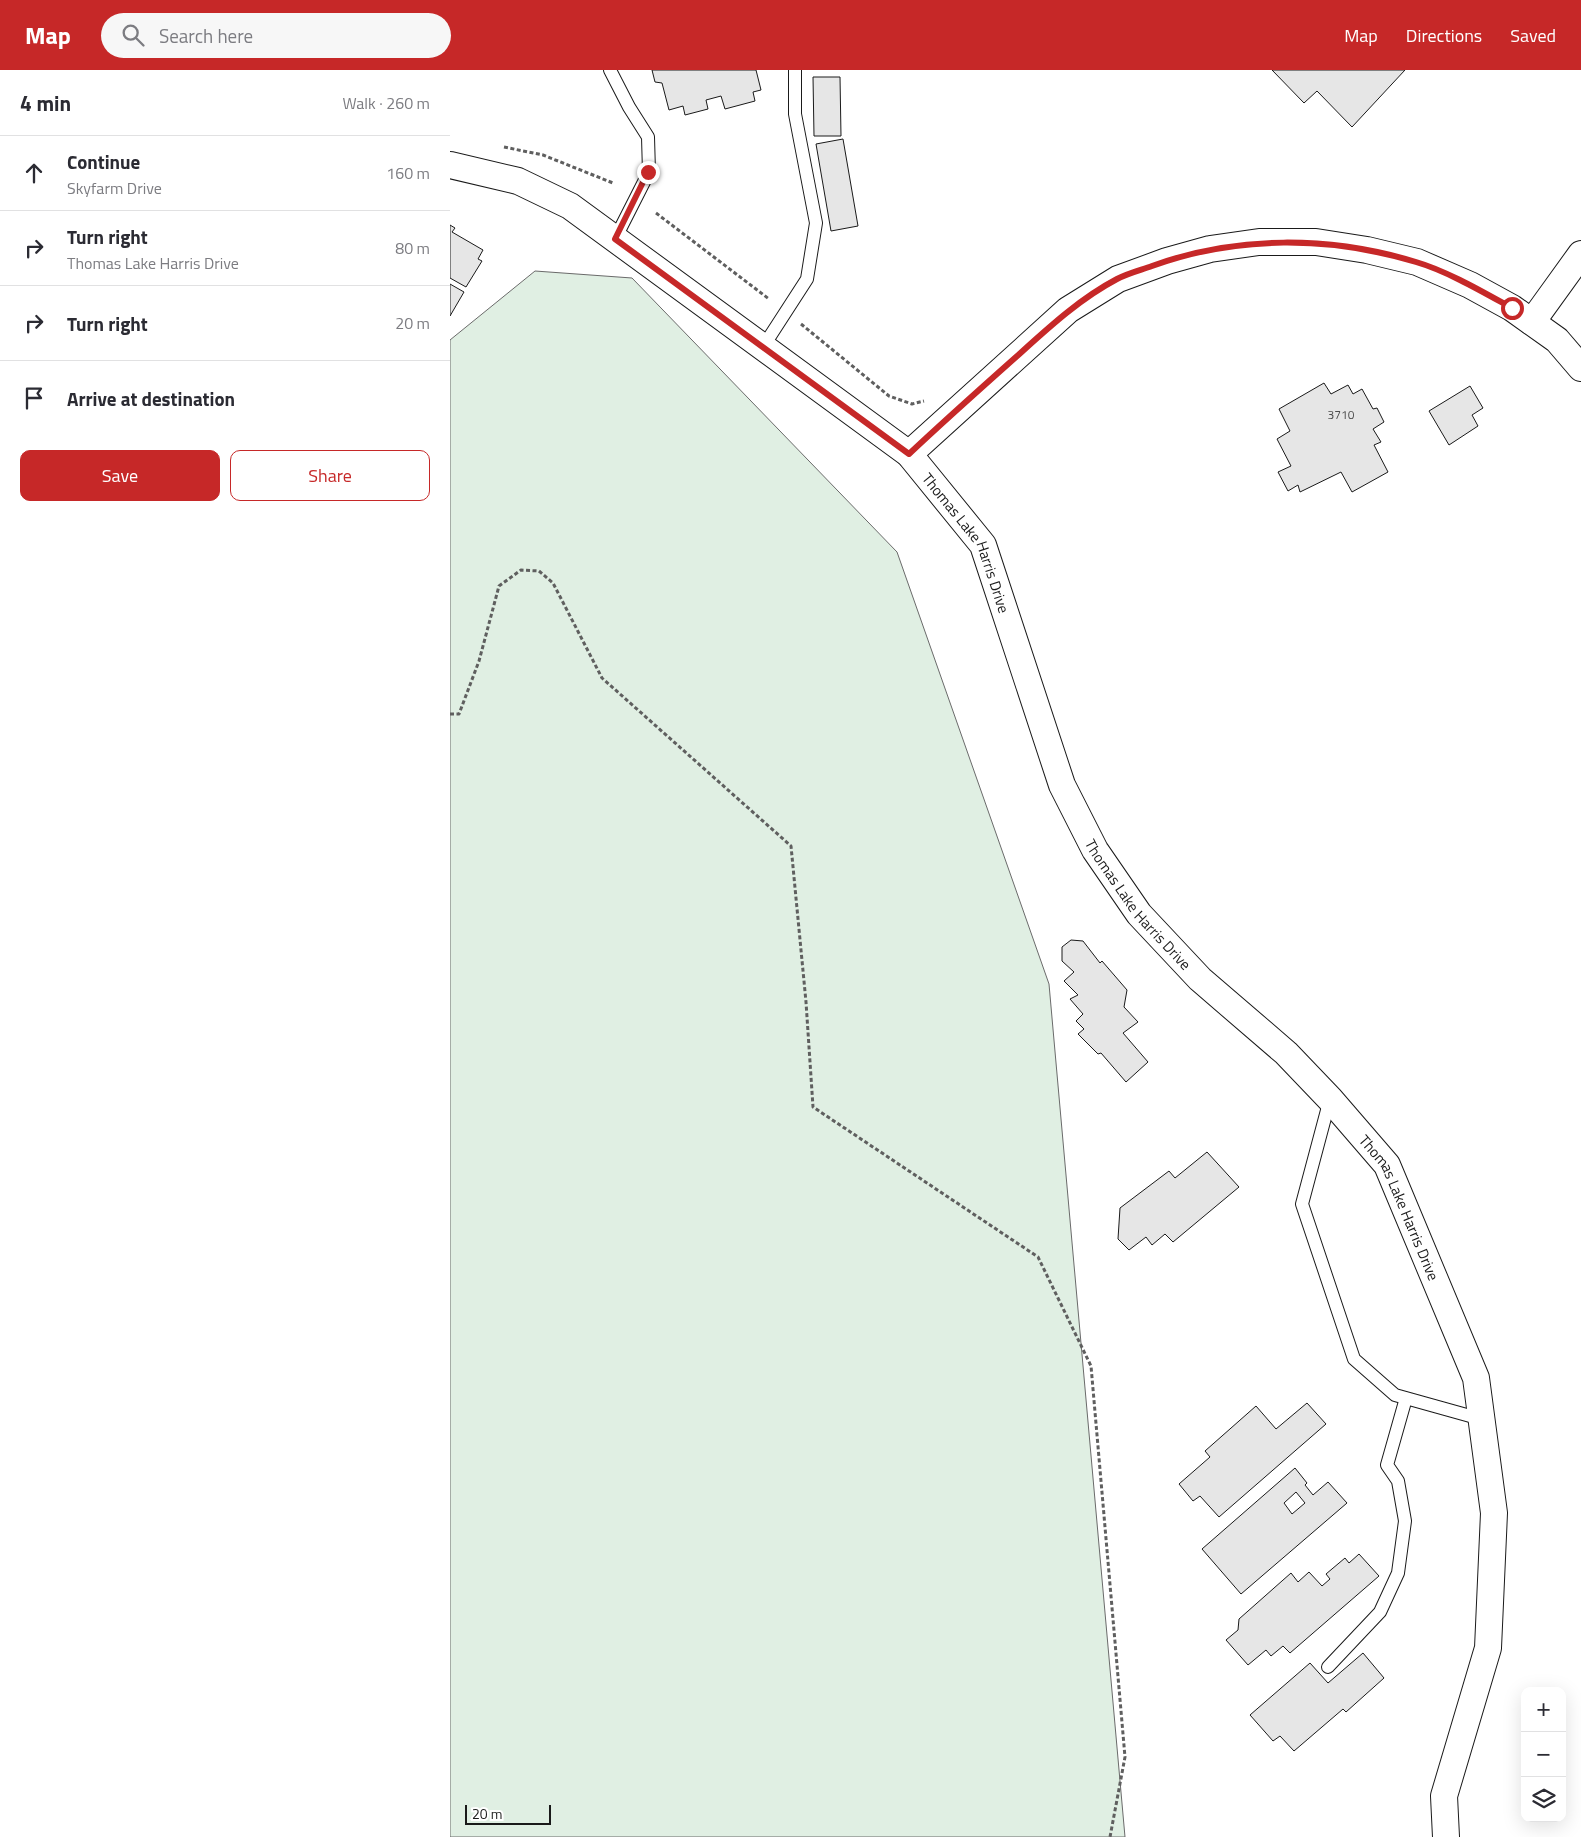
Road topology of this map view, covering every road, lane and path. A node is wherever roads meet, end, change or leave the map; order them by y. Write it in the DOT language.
graph roads {
  1 [pos="610,70"];
  2 [pos="795,70"];
  3 [pos="450,164"];
  4 [pos="656,213"];
  5 [pos="615,239"];
  6 [pos="1581,254"];
  7 [pos="775,304"];
  8 [pos="799,322"];
  9 [pos="1532,322"];
  10 [pos="763,347"];
  11 [pos="1581,368"];
  12 [pos="924,401"];
  13 [pos="909,454"];
  14 [pos="450,714"];
  15 [pos="1330,1099"];
  16 [pos="1406,1398"];
  17 [pos="1481,1419"];
  18 [pos="1328,1667"];
  19 [pos="1110,1837"];
  20 [pos="1446,1837"];
  1 -- 5 [label="lane"];
  2 -- 10 [label="lane"];
  3 -- 5 [label="street, Thomas Lake Harris Drive"];
  4 -- 7 [label="path"];
  5 -- 10 [label="street, Thomas Lake Harris Drive"];
  6 -- 9 [label="street"];
  8 -- 12 [label="path"];
  9 -- 11 [label="street"];
  9 -- 13 [label="street"];
  10 -- 13 [label="street, Thomas Lake Harris Drive"];
  13 -- 15 [label="street, Thomas Lake Harris Drive"];
  14 -- 19 [label="path"];
  15 -- 16 [label="lane"];
  15 -- 17 [label="street, Thomas Lake Harris Drive"];
  16 -- 17 [label="lane"];
  16 -- 18 [label="lane"];
  17 -- 20 [label="street, Thomas Lake Harris Drive"];
}
